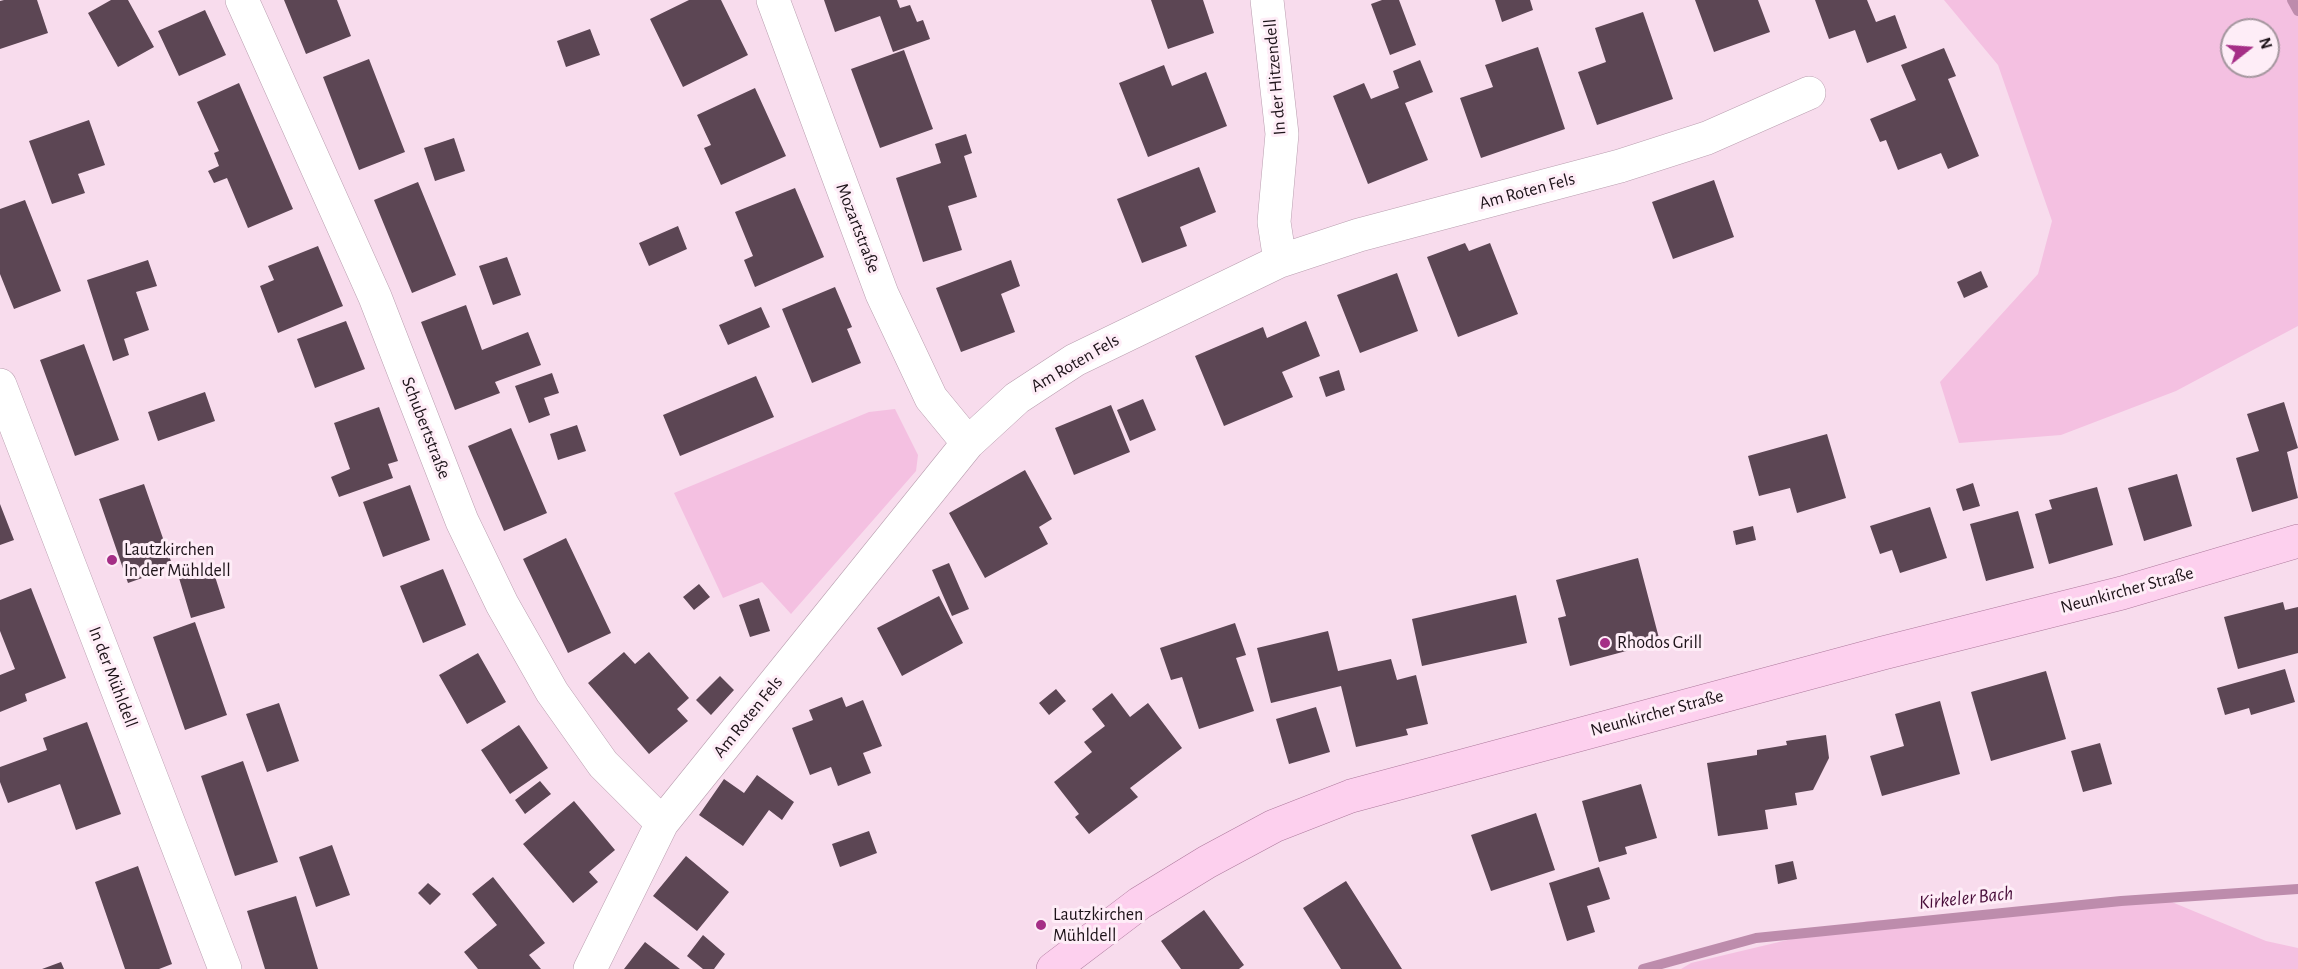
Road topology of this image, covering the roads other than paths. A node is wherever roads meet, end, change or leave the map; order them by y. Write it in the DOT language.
graph roads {
  1 [pos="242,0"];
  2 [pos="773,0"];
  3 [pos="1267,0"];
  4 [pos="1809,93"];
  5 [pos="1280,261"];
  6 [pos="0,385"];
  7 [pos="968,443"];
  8 [pos="2298,541"];
  9 [pos="662,823"];
  10 [pos="225,969"];
  11 [pos="590,969"];
  12 [pos="1053,969"];
  1 -- 9 [label="street, Schubertstraße"];
  2 -- 7 [label="street, Mozartstraße"];
  3 -- 5 [label="street, In der Hitzendell"];
  4 -- 5 [label="street, Am Roten Fels"];
  5 -- 7 [label="street, Am Roten Fels"];
  6 -- 10 [label="street, In der Mühldell"];
  7 -- 9 [label="street, Am Roten Fels"];
  8 -- 12 [label="main road, Neunkircher Straße"];
  9 -- 11 [label="street, Am Roten Fels"];
}
